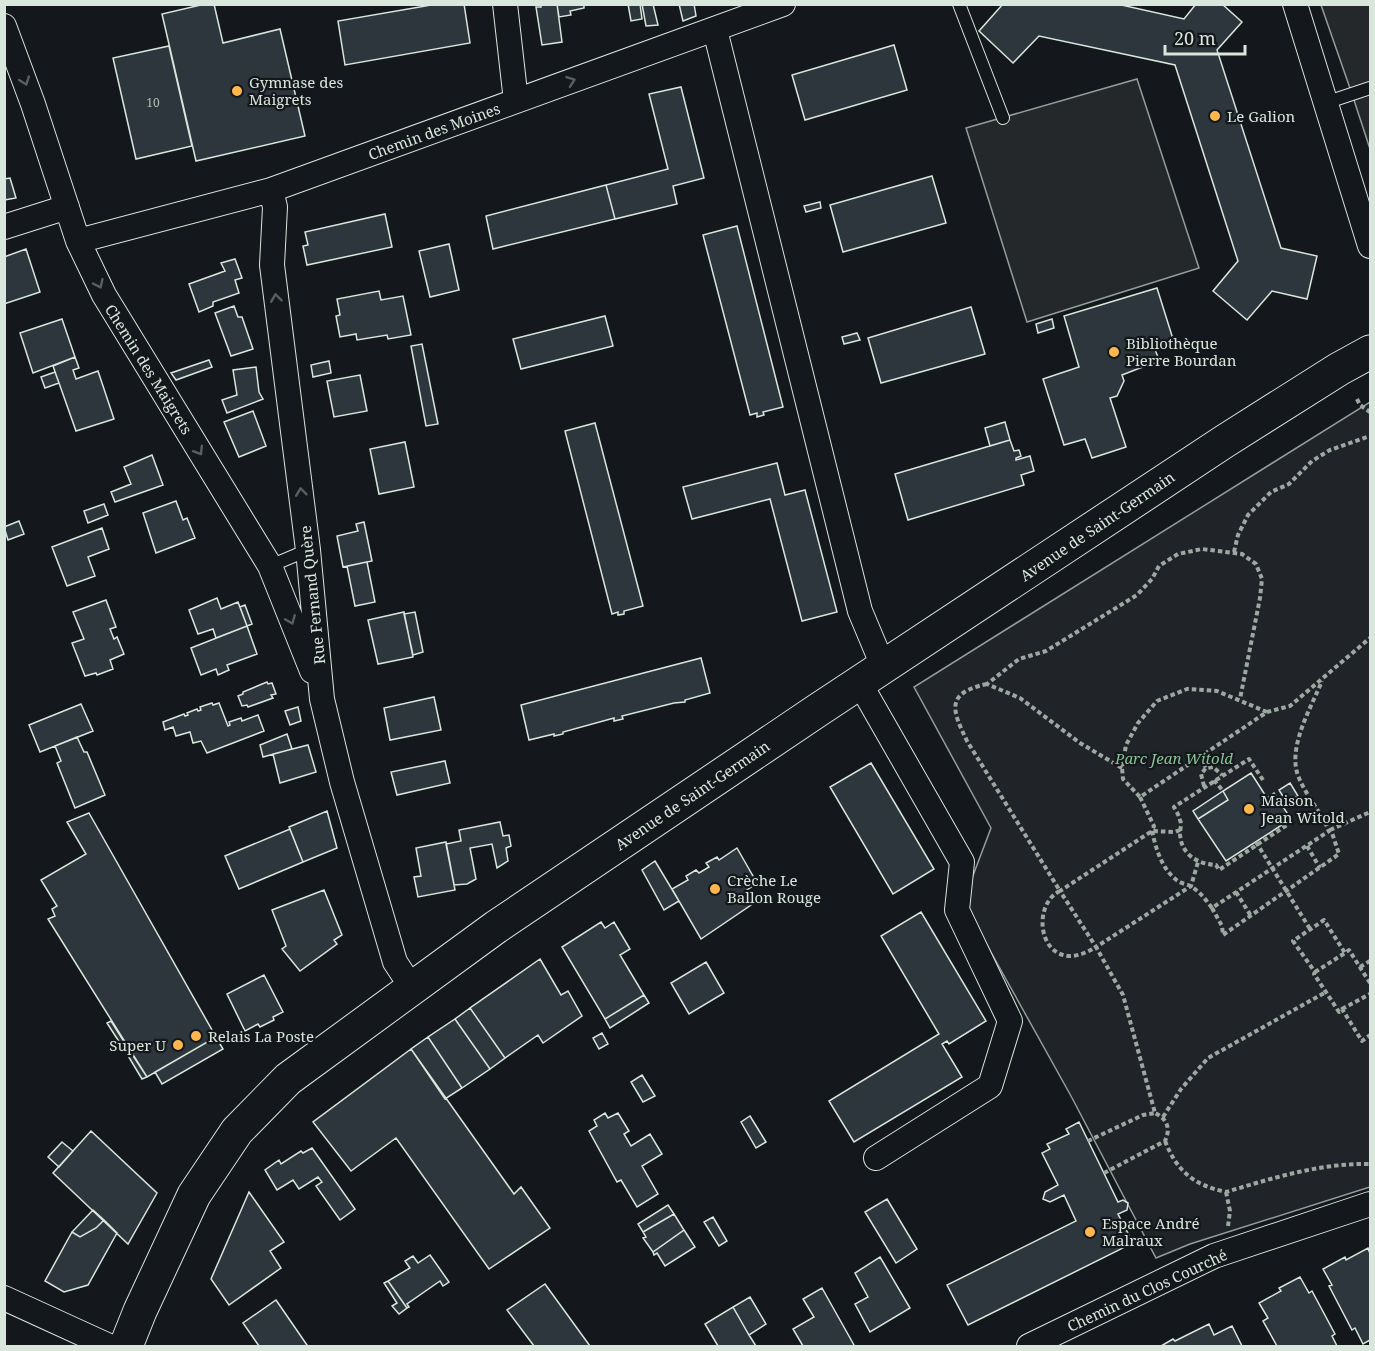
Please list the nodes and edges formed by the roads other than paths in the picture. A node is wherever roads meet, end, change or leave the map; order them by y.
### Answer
1 (505, 4) edge
2 (783, 4) edge
3 (959, 4) edge
4 (1295, 4) edge
5 (4, 26) edge
6 (715, 30) junction
7 (1371, 88) edge
8 (516, 101) junction
9 (1324, 103) junction
10 (1003, 118) dead end
11 (271, 190) junction
12 (67, 207) junction
13 (4, 227) edge
14 (78, 240) junction
15 (1371, 246) edge
16 (1371, 352) edge
17 (308, 550) junction
18 (270, 566) junction
19 (871, 674) junction
20 (322, 699) junction
21 (412, 988) junction
22 (876, 1158) dead end
23 (1371, 1204) edge
24 (4, 1298) edge
25 (110, 1347) edge
26 (126, 1347) edge
27 (1029, 1347) edge

1 - 8 street
2 - 6 street, Chemin des Moines
3 - 10 lane
4 - 9 street
5 -> 12 street, Chemin des Maigrets
8 -> 6 street, Chemin des Moines
6 - 19 street
7 - 9 lane
8 - 11 street, Chemin des Moines
9 - 15 street
11 - 14 street, Chemin des Moines
17 -> 11 street, Rue Fernand Quère
12 - 13 street
12 - 14 street, Chemin des Maigrets
14 -> 18 street, Chemin des Maigrets
16 - 19 main road, Avenue de Saint-Germain
17 - 18 lane
17 - 20 street, Rue Fernand Quère
18 -> 20 street, Chemin des Maigrets
19 - 21 main road, Avenue de Saint-Germain
19 - 22 street
20 - 21 street, Rue Fernand Quère
21 - 26 main road, Avenue de Saint-Germain
23 - 27 street, Chemin du Clos Courché
24 - 25 street

